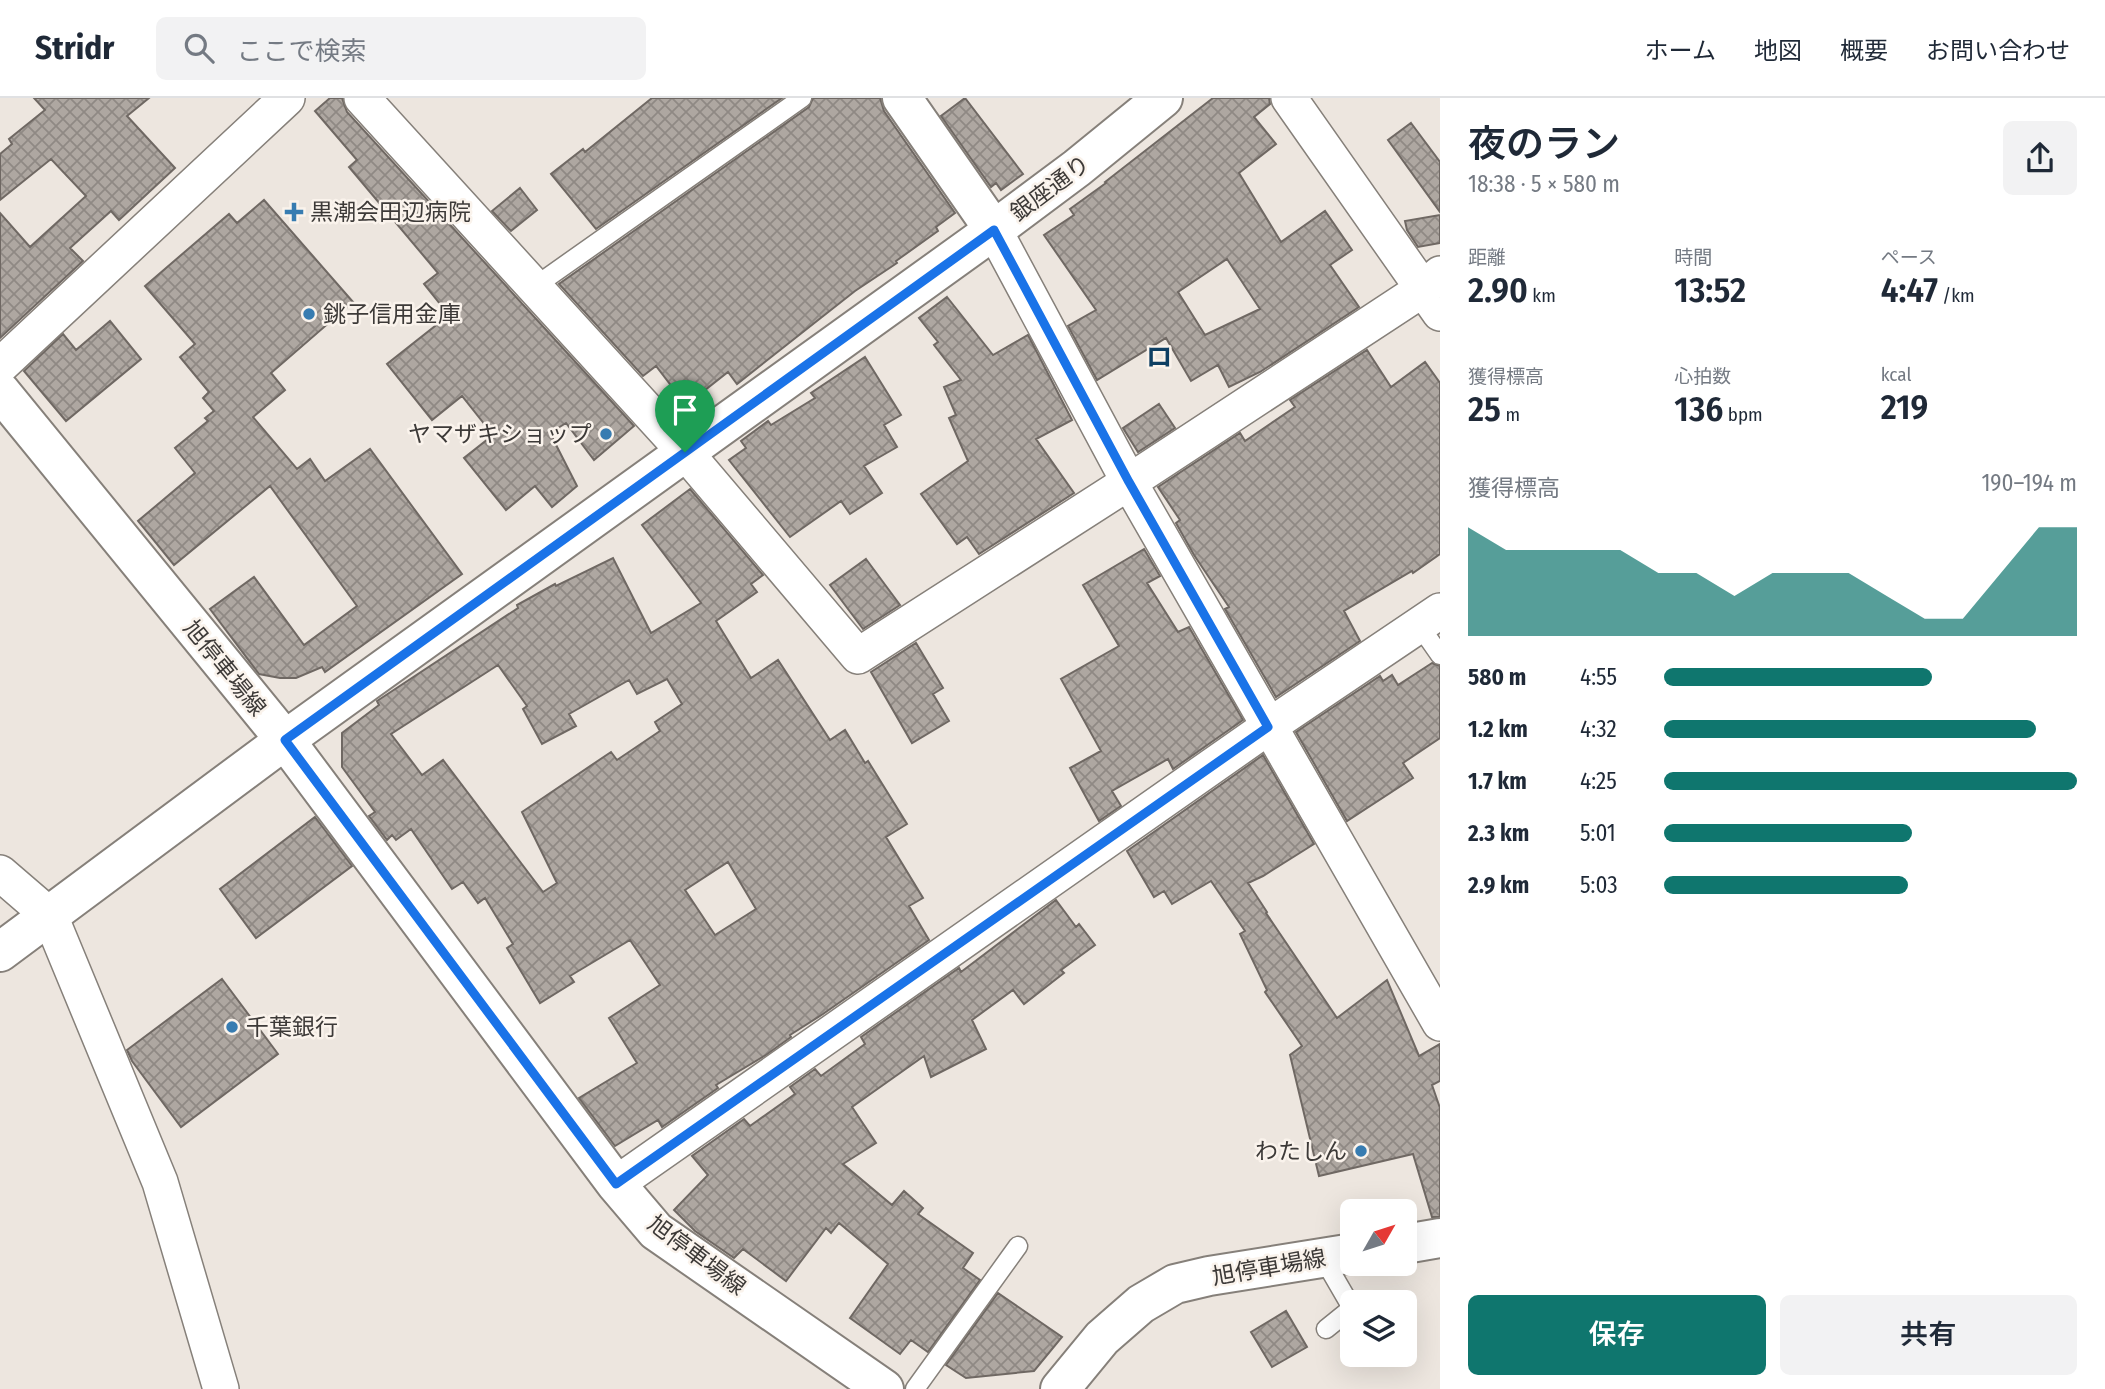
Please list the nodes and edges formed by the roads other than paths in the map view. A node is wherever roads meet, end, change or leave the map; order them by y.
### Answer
1 (287, 98) edge
2 (362, 98) edge
3 (802, 98) edge
4 (902, 98) edge
5 (1163, 98) edge
6 (1289, 98) edge
7 (994, 230) junction
8 (534, 287) junction
9 (1434, 292) edge
10 (0, 366) edge
11 (0, 391) edge
12 (685, 452) junction
13 (1129, 482) junction
14 (1430, 618) edge
15 (1440, 656) edge
16 (1268, 727) junction
17 (285, 740) junction
18 (0, 873) edge
19 (50, 916) junction
20 (0, 952) edge
21 (1440, 1023) edge
22 (616, 1184) junction
23 (1440, 1238) edge
24 (1418, 1242) edge
25 (1018, 1246) dead end
26 (1338, 1255) edge
27 (1326, 1329) dead end
28 (221, 1389) edge
29 (884, 1389) edge
30 (915, 1389) edge
31 (1060, 1389) edge

1 - 10 street
2 - 8 street
3 - 8 lane
4 - 7 main road
5 - 7 main road, 銀座通り
6 - 9 street
7 - 12 main road, 銀座通り
7 - 13 street
8 - 12 street
9 - 13 street
11 - 17 main road, 旭停車場線
12 - 13 street
12 - 17 main road, 銀座通り
13 - 16 street
14 - 15 lane
14 - 16 street
16 - 21 street
16 - 22 street
17 - 19 main road, 銀座通り
17 - 22 main road, 旭停車場線
18 - 19 street
19 - 20 main road, 銀座通り
19 - 28 street
22 - 29 main road, 旭停車場線
23 - 24 main road
25 - 30 lane
26 - 27 lane
26 - 31 main road, 旭停車場線

